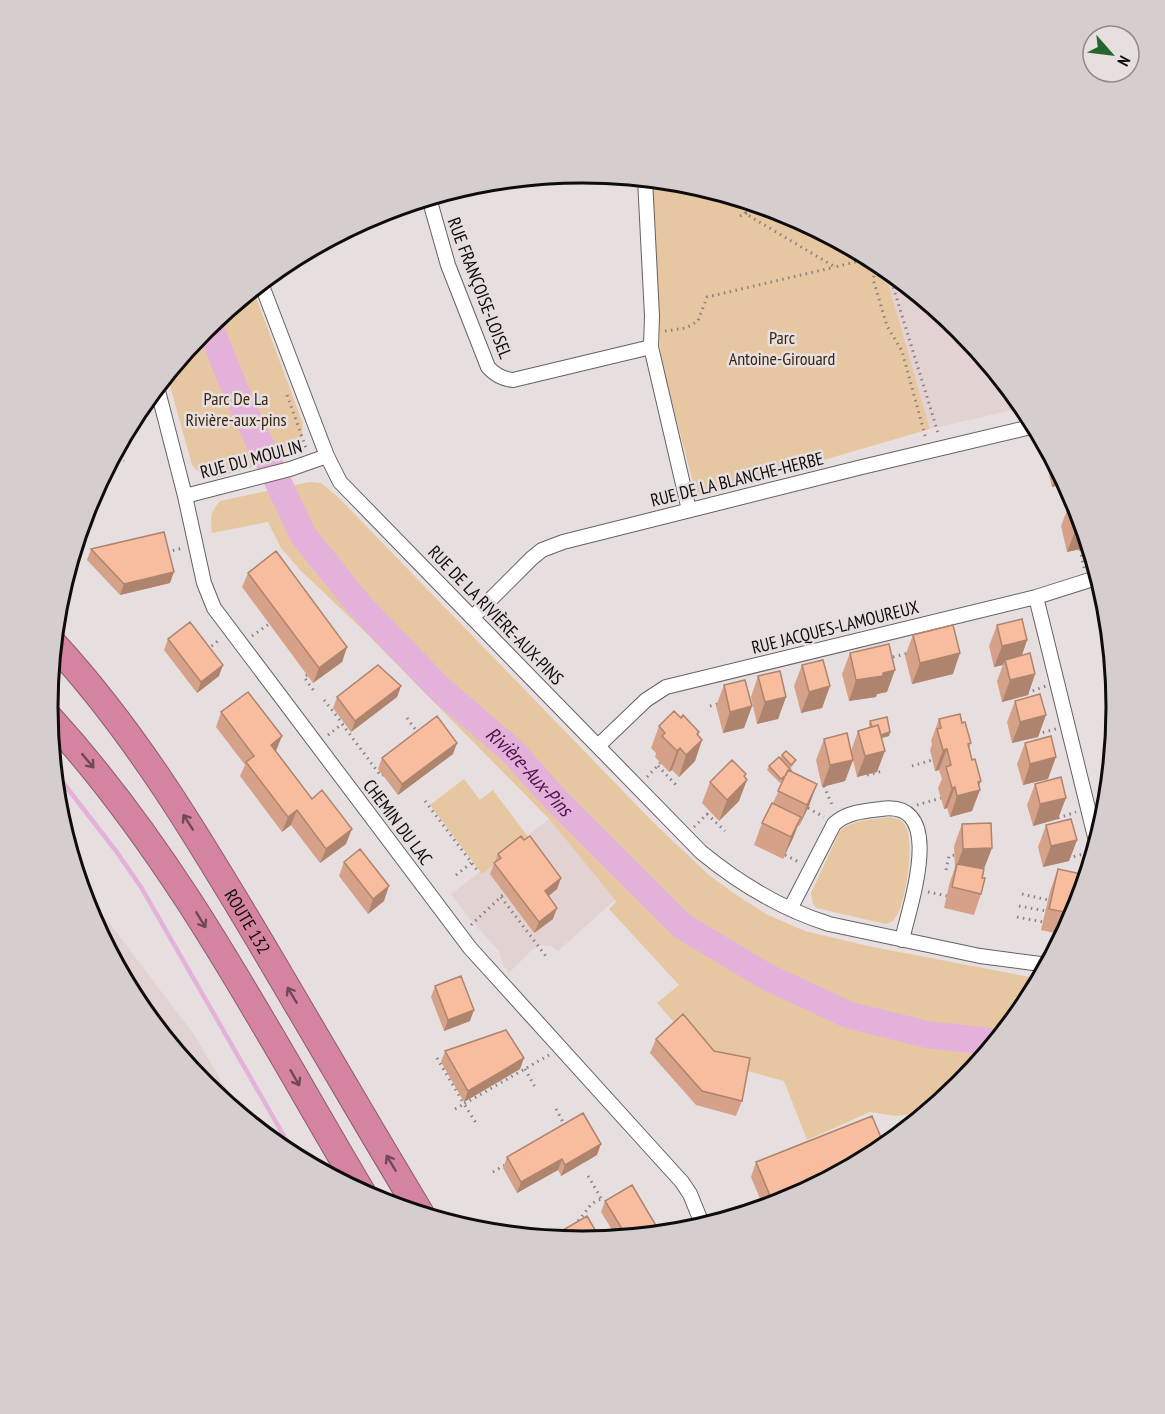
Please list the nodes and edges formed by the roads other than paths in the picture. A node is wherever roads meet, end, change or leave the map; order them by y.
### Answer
1 (645, 187) edge
2 (431, 206) edge
3 (264, 291) edge
4 (651, 347) junction
5 (160, 398) edge
6 (1022, 423) edge
7 (327, 456) junction
8 (185, 496) junction
9 (688, 510) junction
10 (1091, 580) edge
11 (1036, 597) junction
12 (473, 617) junction
13 (62, 654) edge
14 (59, 729) edge
15 (598, 746) junction
16 (1090, 839) edge
17 (790, 909) junction
18 (902, 939) junction
19 (1039, 964) edge
20 (354, 1178) edge
21 (415, 1203) edge
22 (700, 1217) edge

1 - 4 street
2 - 4 street, RUE FRANÇOISE-LOISEL
3 - 7 street, RUE DE LA RIVIÈRE-AUX-PINS
4 - 9 street
5 - 8 street, CHEMIN DU LAC
6 - 9 street, RUE DE LA BLANCHE-HERBE
7 - 8 street, RUE DU MOULIN
7 - 12 street, RUE DE LA RIVIÈRE-AUX-PINS
8 - 22 street, CHEMIN DU LAC
9 - 12 street, RUE DE LA BLANCHE-HERBE
10 - 11 street, RUE JACQUES-LAMOUREUX
11 - 15 street, RUE JACQUES-LAMOUREUX
11 - 16 street
12 - 15 street, RUE DE LA RIVIÈRE-AUX-PINS
21 -> 13 highway, ROUTE 132
14 -> 20 highway
15 - 17 street, RUE DE LA RIVIÈRE-AUX-PINS
17 - 18 street, RUE DE LA RIVIÈRE-AUX-PINS
17 - 18 street
18 - 19 street, RUE DE LA RIVIÈRE-AUX-PINS

